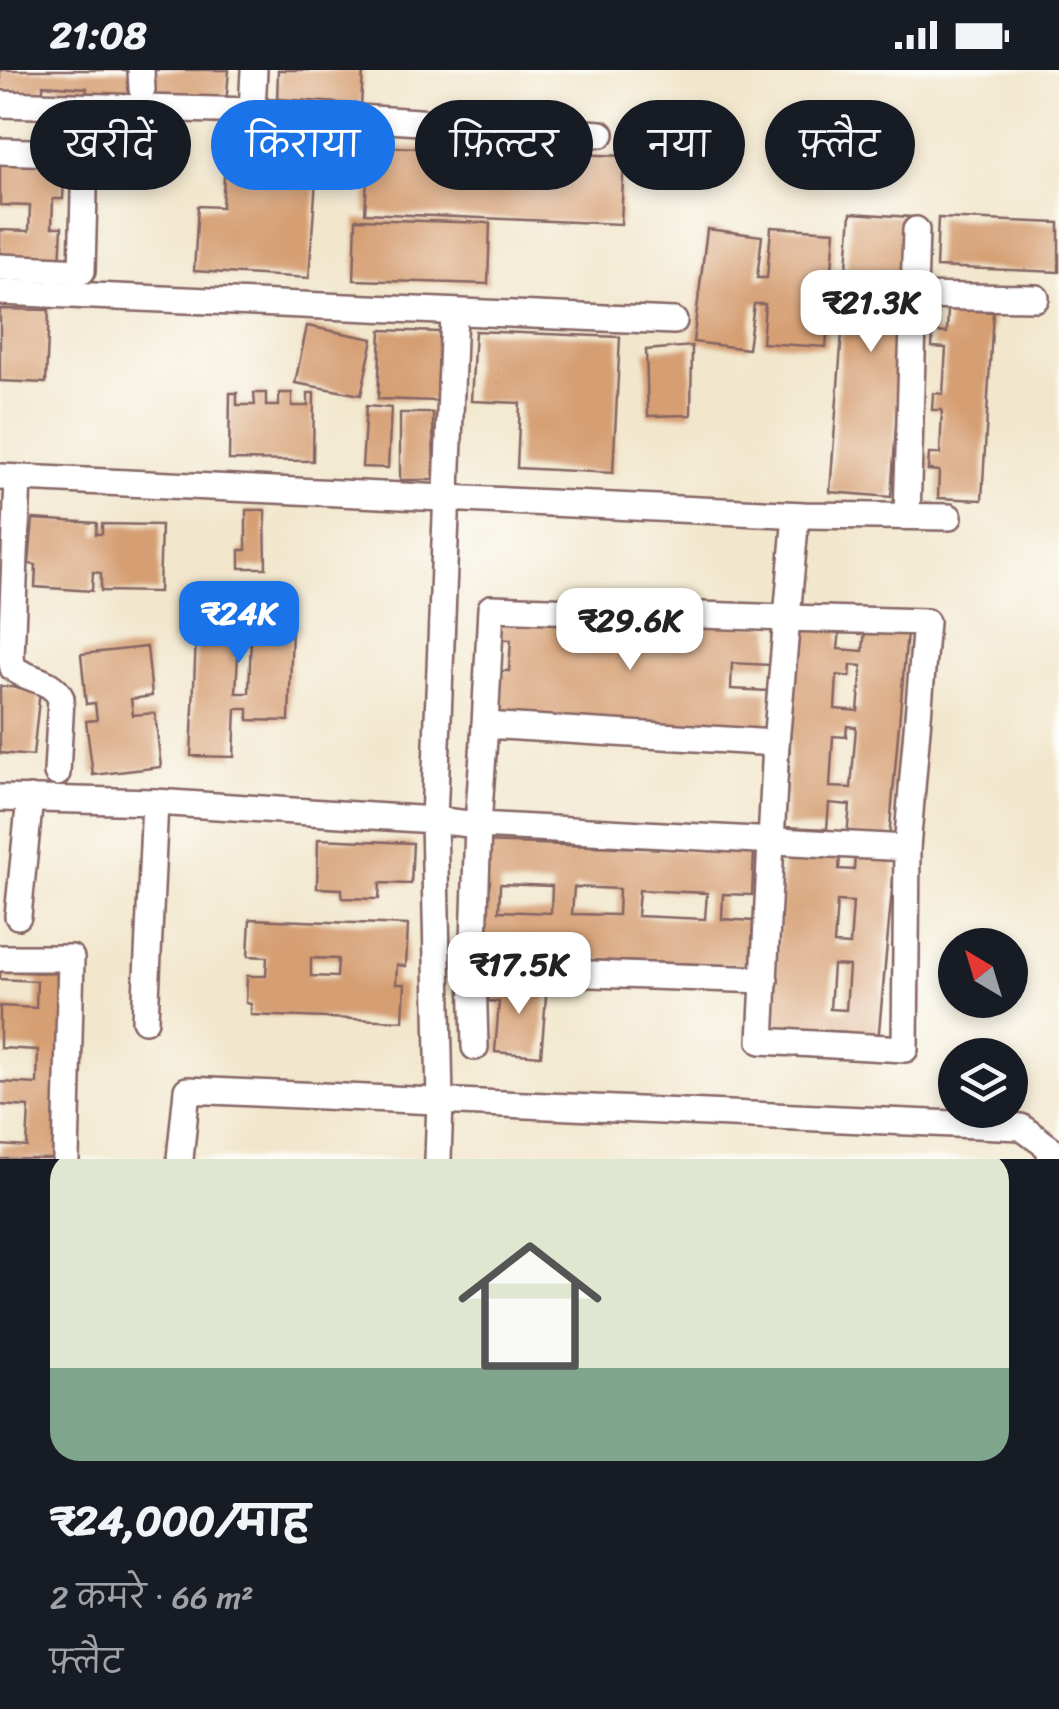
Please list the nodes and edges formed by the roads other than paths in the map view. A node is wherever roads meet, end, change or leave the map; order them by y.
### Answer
1 (254, 70) edge
2 (253, 100) edge
3 (0, 104) edge
4 (211, 110) edge
5 (395, 120) edge
6 (601, 134) dead end
7 (0, 151) edge
8 (916, 230) dead end
9 (0, 267) edge
10 (0, 292) edge
11 (914, 296) junction
12 (1036, 298) dead end
13 (454, 314) junction
14 (674, 321) dead end
15 (9, 478) edge
16 (449, 496) junction
17 (787, 514) junction
18 (908, 515) junction
19 (949, 517) dead end
20 (787, 618) junction
21 (486, 724) junction
22 (776, 743) junction
23 (57, 772) dead end
24 (0, 798) edge
25 (30, 798) junction
26 (155, 802) junction
27 (434, 820) junction
28 (478, 825) junction
29 (773, 839) junction
30 (907, 848) junction
31 (18, 916) dead end
32 (0, 958) edge
33 (473, 970) junction
34 (765, 980) junction
35 (146, 1020) dead end
36 (475, 1047) dead end
37 (440, 1101) junction
38 (66, 1159) edge
39 (180, 1159) edge
40 (438, 1159) edge
41 (1050, 1159) edge

1 - 2 street
3 - 4 street
5 - 6 street
7 - 9 street
8 - 11 street
10 - 13 street
11 - 12 street
11 - 18 street
13 - 14 street
13 - 16 street
15 - 16 street
15 - 23 street
16 - 17 street
16 - 27 street
17 - 18 street
17 - 20 street
18 - 19 street
20 - 21 street
20 - 22 street
20 - 30 street
21 - 22 street
21 - 28 street
22 - 29 street
24 - 25 street
25 - 26 street
25 - 31 street
26 - 27 street
26 - 35 street
27 - 28 street
27 - 37 street
28 - 29 street
28 - 33 street
29 - 30 street
29 - 34 street
30 - 34 street
32 - 38 street
33 - 34 street
33 - 36 street
37 - 39 street
37 - 40 street
37 - 41 street

